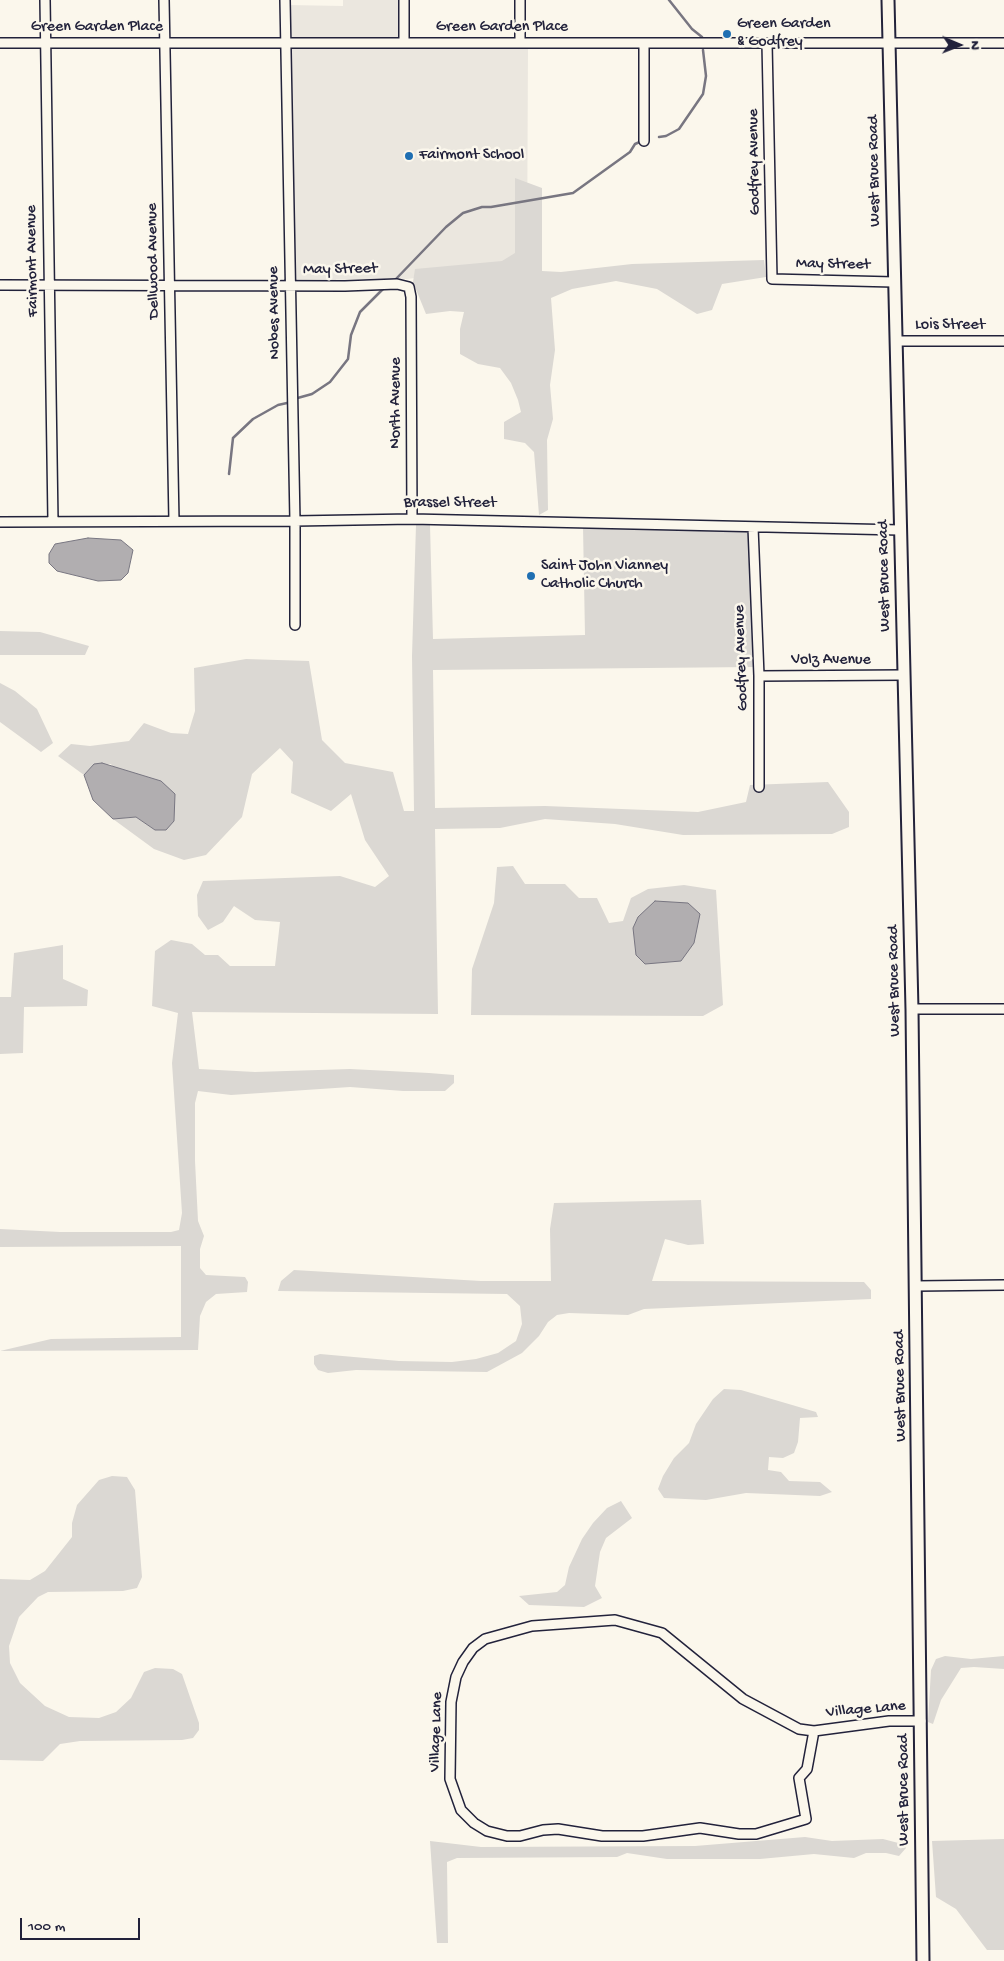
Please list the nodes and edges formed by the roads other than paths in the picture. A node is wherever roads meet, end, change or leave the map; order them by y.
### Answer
1 (44, 0) edge
2 (164, 0) edge
3 (285, 0) edge
4 (404, 0) edge
5 (520, 0) edge
6 (888, 0) edge
7 (0, 43) edge
8 (46, 43) junction
9 (165, 43) junction
10 (286, 43) junction
11 (404, 43) junction
12 (520, 43) junction
13 (644, 43) junction
14 (766, 43) junction
15 (888, 43) junction
16 (1004, 43) edge
17 (644, 142) dead end
18 (772, 279) joint
19 (894, 282) junction
20 (0, 285) edge
21 (169, 285) junction
22 (48, 286) junction
23 (289, 286) junction
24 (409, 287) joint
25 (896, 341) junction
26 (1004, 341) edge
27 (412, 519) junction
28 (53, 521) junction
29 (295, 521) junction
30 (0, 522) edge
31 (174, 522) junction
32 (753, 527) junction
33 (900, 530) junction
34 (295, 625) dead end
35 (904, 675) junction
36 (759, 676) junction
37 (759, 787) dead end
38 (1004, 1009) edge
39 (912, 1010) junction
40 (1004, 1285) edge
41 (916, 1286) junction
42 (921, 1721) junction
43 (814, 1731) junction
44 (923, 1961) edge

1 - 8 street, Fairmont Avenue
2 - 9 street, Dellwood Avenue
3 - 10 street, Nobes Avenue
4 - 11 street
5 - 12 street
6 - 15 street, West Bruce Road
7 - 8 street, Green Garden Place
8 - 9 street, Green Garden Place
8 - 22 street, Fairmont Avenue
9 - 10 street, Green Garden Place
9 - 21 street, Dellwood Avenue
10 - 11 street, Green Garden Place
10 - 23 street, Nobes Avenue
11 - 12 street, Green Garden Place
12 - 13 street, Green Garden Place
13 - 14 street, Green Garden Place
13 - 17 street
14 - 15 street, Green Garden Place
14 - 18 street, Godfrey Avenue
15 - 16 street, Green Garden Place
15 - 19 street, West Bruce Road
18 - 19 street, May Street
19 - 25 street, West Bruce Road
20 - 22 street, May Street
21 - 22 street, May Street
21 - 23 street, May Street
21 - 31 street, Dellwood Avenue
22 - 28 street, Fairmont Avenue
23 - 24 street, May Street
23 - 29 street, Nobes Avenue
24 - 27 street, North Avenue
25 - 26 street, Lois Street
25 - 33 street, West Bruce Road
27 - 29 street, Brassel Street
27 - 32 street, Brassel Street
28 - 30 street, Brassel Street
28 - 31 street, Brassel Street
29 - 31 street, Brassel Street
29 - 34 street, Nobes Avenue
32 - 33 street, Brassel Street
32 - 36 street, Godfrey Avenue
33 - 35 street, West Bruce Road
35 - 36 street, Volz Avenue
35 - 39 street, West Bruce Road
36 - 37 street, Godfrey Avenue
38 - 39 street
39 - 41 street, West Bruce Road
40 - 41 street
41 - 42 street, West Bruce Road
42 - 43 street, Village Lane
42 - 44 street, West Bruce Road
43 - 43 street, Village Lane

